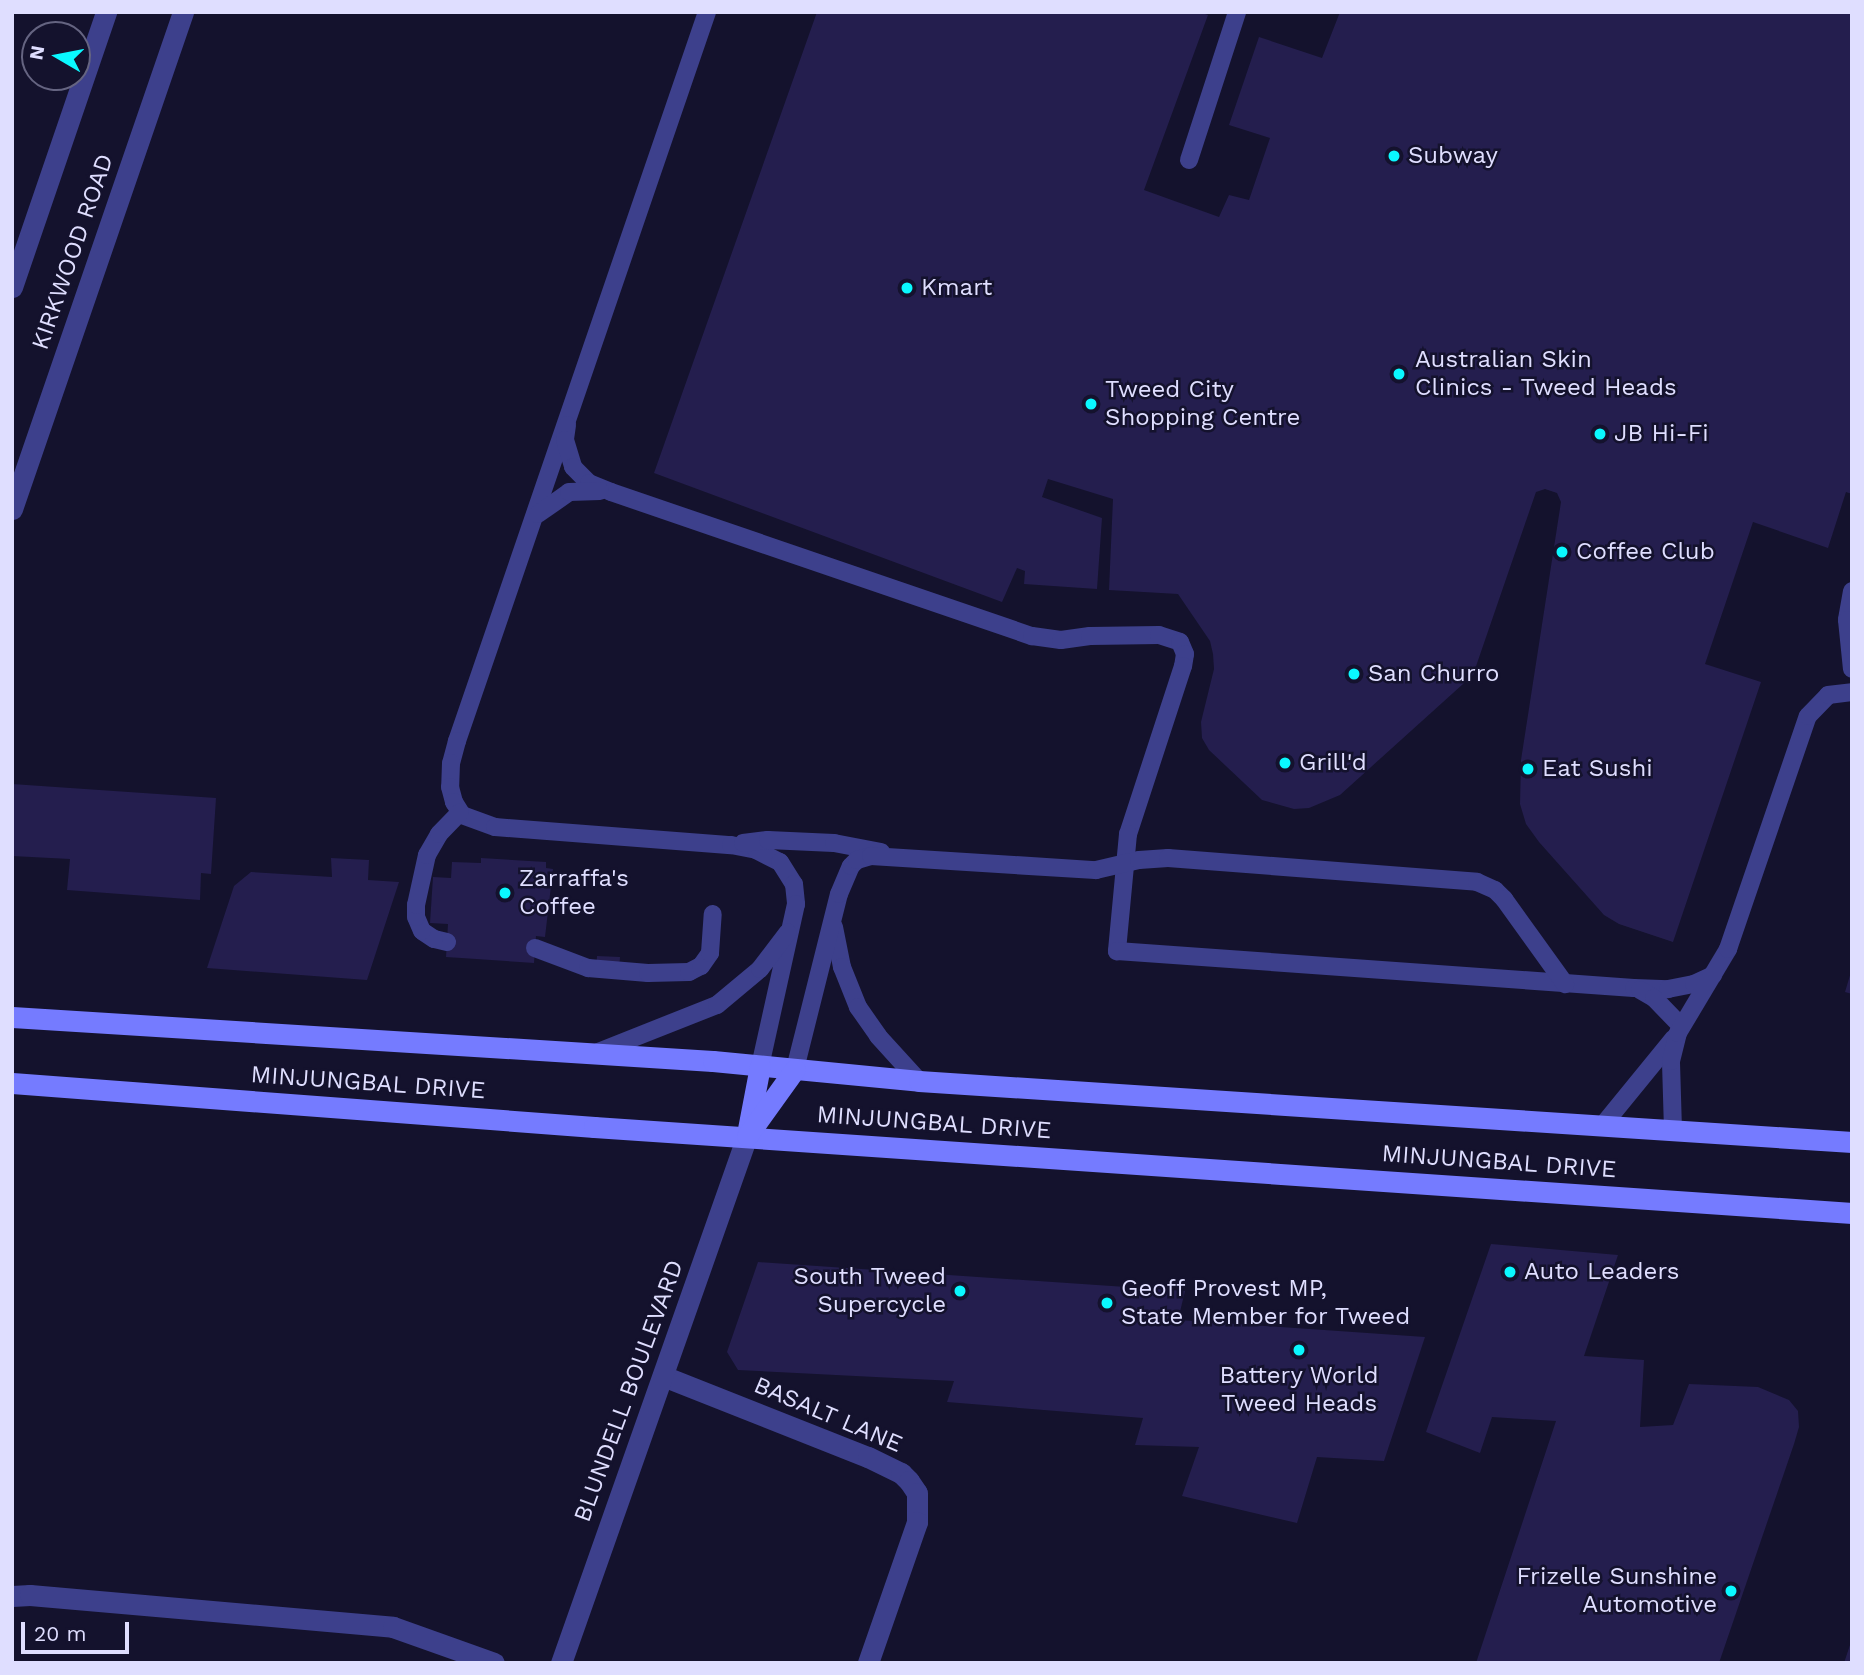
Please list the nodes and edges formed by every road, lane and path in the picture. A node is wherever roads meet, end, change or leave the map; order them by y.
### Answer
1 (106, 12) edge
2 (183, 12) edge
3 (707, 12) edge
4 (1237, 12) edge
5 (1189, 160) dead end
6 (12, 287) edge
7 (566, 425) junction
8 (611, 492) junction
9 (12, 509) edge
10 (536, 516) junction
11 (1852, 591) edge
12 (1852, 669) edge
13 (1852, 692) edge
14 (460, 812) junction
15 (731, 845) junction
16 (891, 855) junction
17 (1124, 865) junction
18 (713, 914) dead end
19 (832, 920) junction
20 (793, 925) junction
21 (447, 942) dead end
22 (535, 948) dead end
23 (1713, 975) junction
24 (1565, 984) junction
25 (1634, 988) junction
26 (12, 1017) edge
27 (1680, 1029) junction
28 (595, 1054) junction
29 (760, 1066) junction
30 (795, 1069) junction
31 (919, 1081) junction
32 (12, 1083) edge
33 (1603, 1125) junction
34 (1673, 1130) junction
35 (747, 1136) junction
36 (1852, 1142) edge
37 (1852, 1213) edge
38 (663, 1376) junction
39 (12, 1596) edge
40 (494, 1663) edge
41 (561, 1663) edge
42 (868, 1663) edge

1 - 6 street, KIRKWOOD ROAD
2 - 9 street, KIRKWOOD ROAD
3 - 7 lane
4 - 5 lane
7 - 8 lane
7 - 10 lane
8 - 10 lane
8 - 17 lane
10 - 14 lane
11 - 12 lane
13 - 23 lane
14 - 15 lane
14 - 21 lane
15 - 16 lane
15 - 20 lane
16 - 17 lane
16 - 19 lane
17 - 24 lane
17 - 24 lane
18 - 22 lane
19 - 30 lane
19 - 31 lane
20 - 28 lane
20 - 29 lane
23 - 25 lane
23 - 27 lane
24 - 25 lane
25 - 27 lane
26 - 28 main road, MINJUNGBAL DRIVE
27 - 33 lane
27 - 34 lane
28 - 29 main road, MINJUNGBAL DRIVE
29 - 30 main road, MINJUNGBAL DRIVE
29 - 35 main road
30 - 31 main road, MINJUNGBAL DRIVE
30 - 35 main road
31 - 33 main road, MINJUNGBAL DRIVE
32 - 35 main road, MINJUNGBAL DRIVE
33 - 34 main road, MINJUNGBAL DRIVE
34 - 36 main road, MINJUNGBAL DRIVE
35 - 37 main road, MINJUNGBAL DRIVE
35 - 38 street, BLUNDELL BOULEVARD
38 - 41 street, BLUNDELL BOULEVARD
38 - 42 street, BASALT LANE
39 - 40 street

